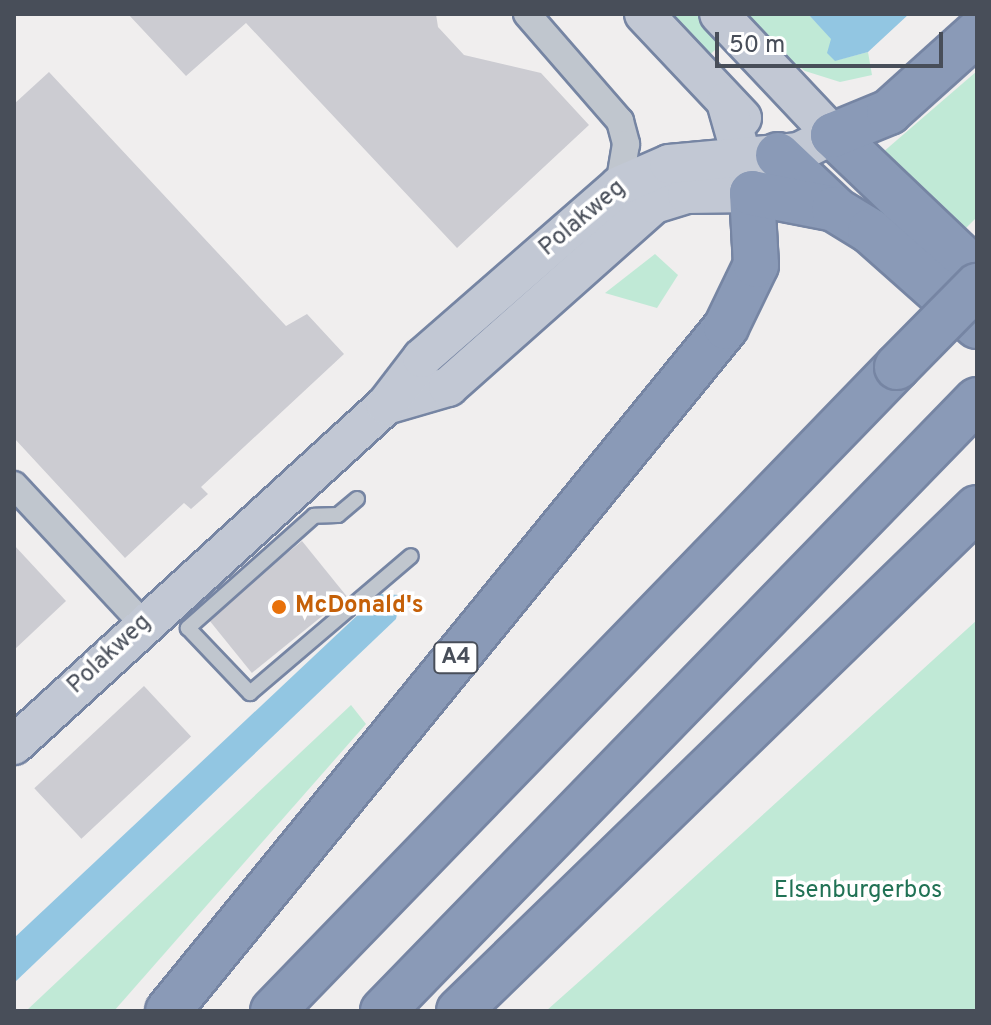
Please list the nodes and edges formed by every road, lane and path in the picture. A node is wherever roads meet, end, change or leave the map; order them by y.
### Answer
1 (527, 14) edge
2 (644, 14) edge
3 (719, 14) edge
4 (977, 33) edge
5 (833, 135) junction
6 (757, 168) junction
7 (619, 186) junction
8 (834, 209) junction
9 (977, 272) edge
10 (977, 286) edge
11 (977, 326) edge
12 (977, 349) edge
13 (386, 405) junction
14 (964, 413) edge
15 (14, 485) edge
16 (357, 499) dead end
17 (977, 508) edge
18 (411, 556) dead end
19 (143, 624) junction
20 (14, 745) edge
21 (168, 1011) edge
22 (273, 1011) edge
23 (383, 1011) edge
24 (459, 1011) edge

1 - 7 street
2 - 6 street
3 - 5 street
4 - 5 highway
5 - 6 street, Polakweg
5 - 9 highway
6 - 7 street, Polakweg
6 - 8 highway
6 - 13 street, Polakweg
6 - 21 highway, A4
7 - 13 street, Polakweg
8 - 11 highway
8 - 12 highway
10 - 22 highway, bridge
13 - 19 street, Polakweg
14 - 23 highway
15 - 19 street
16 - 18 lane
17 - 24 highway
19 - 20 street, Polakweg

